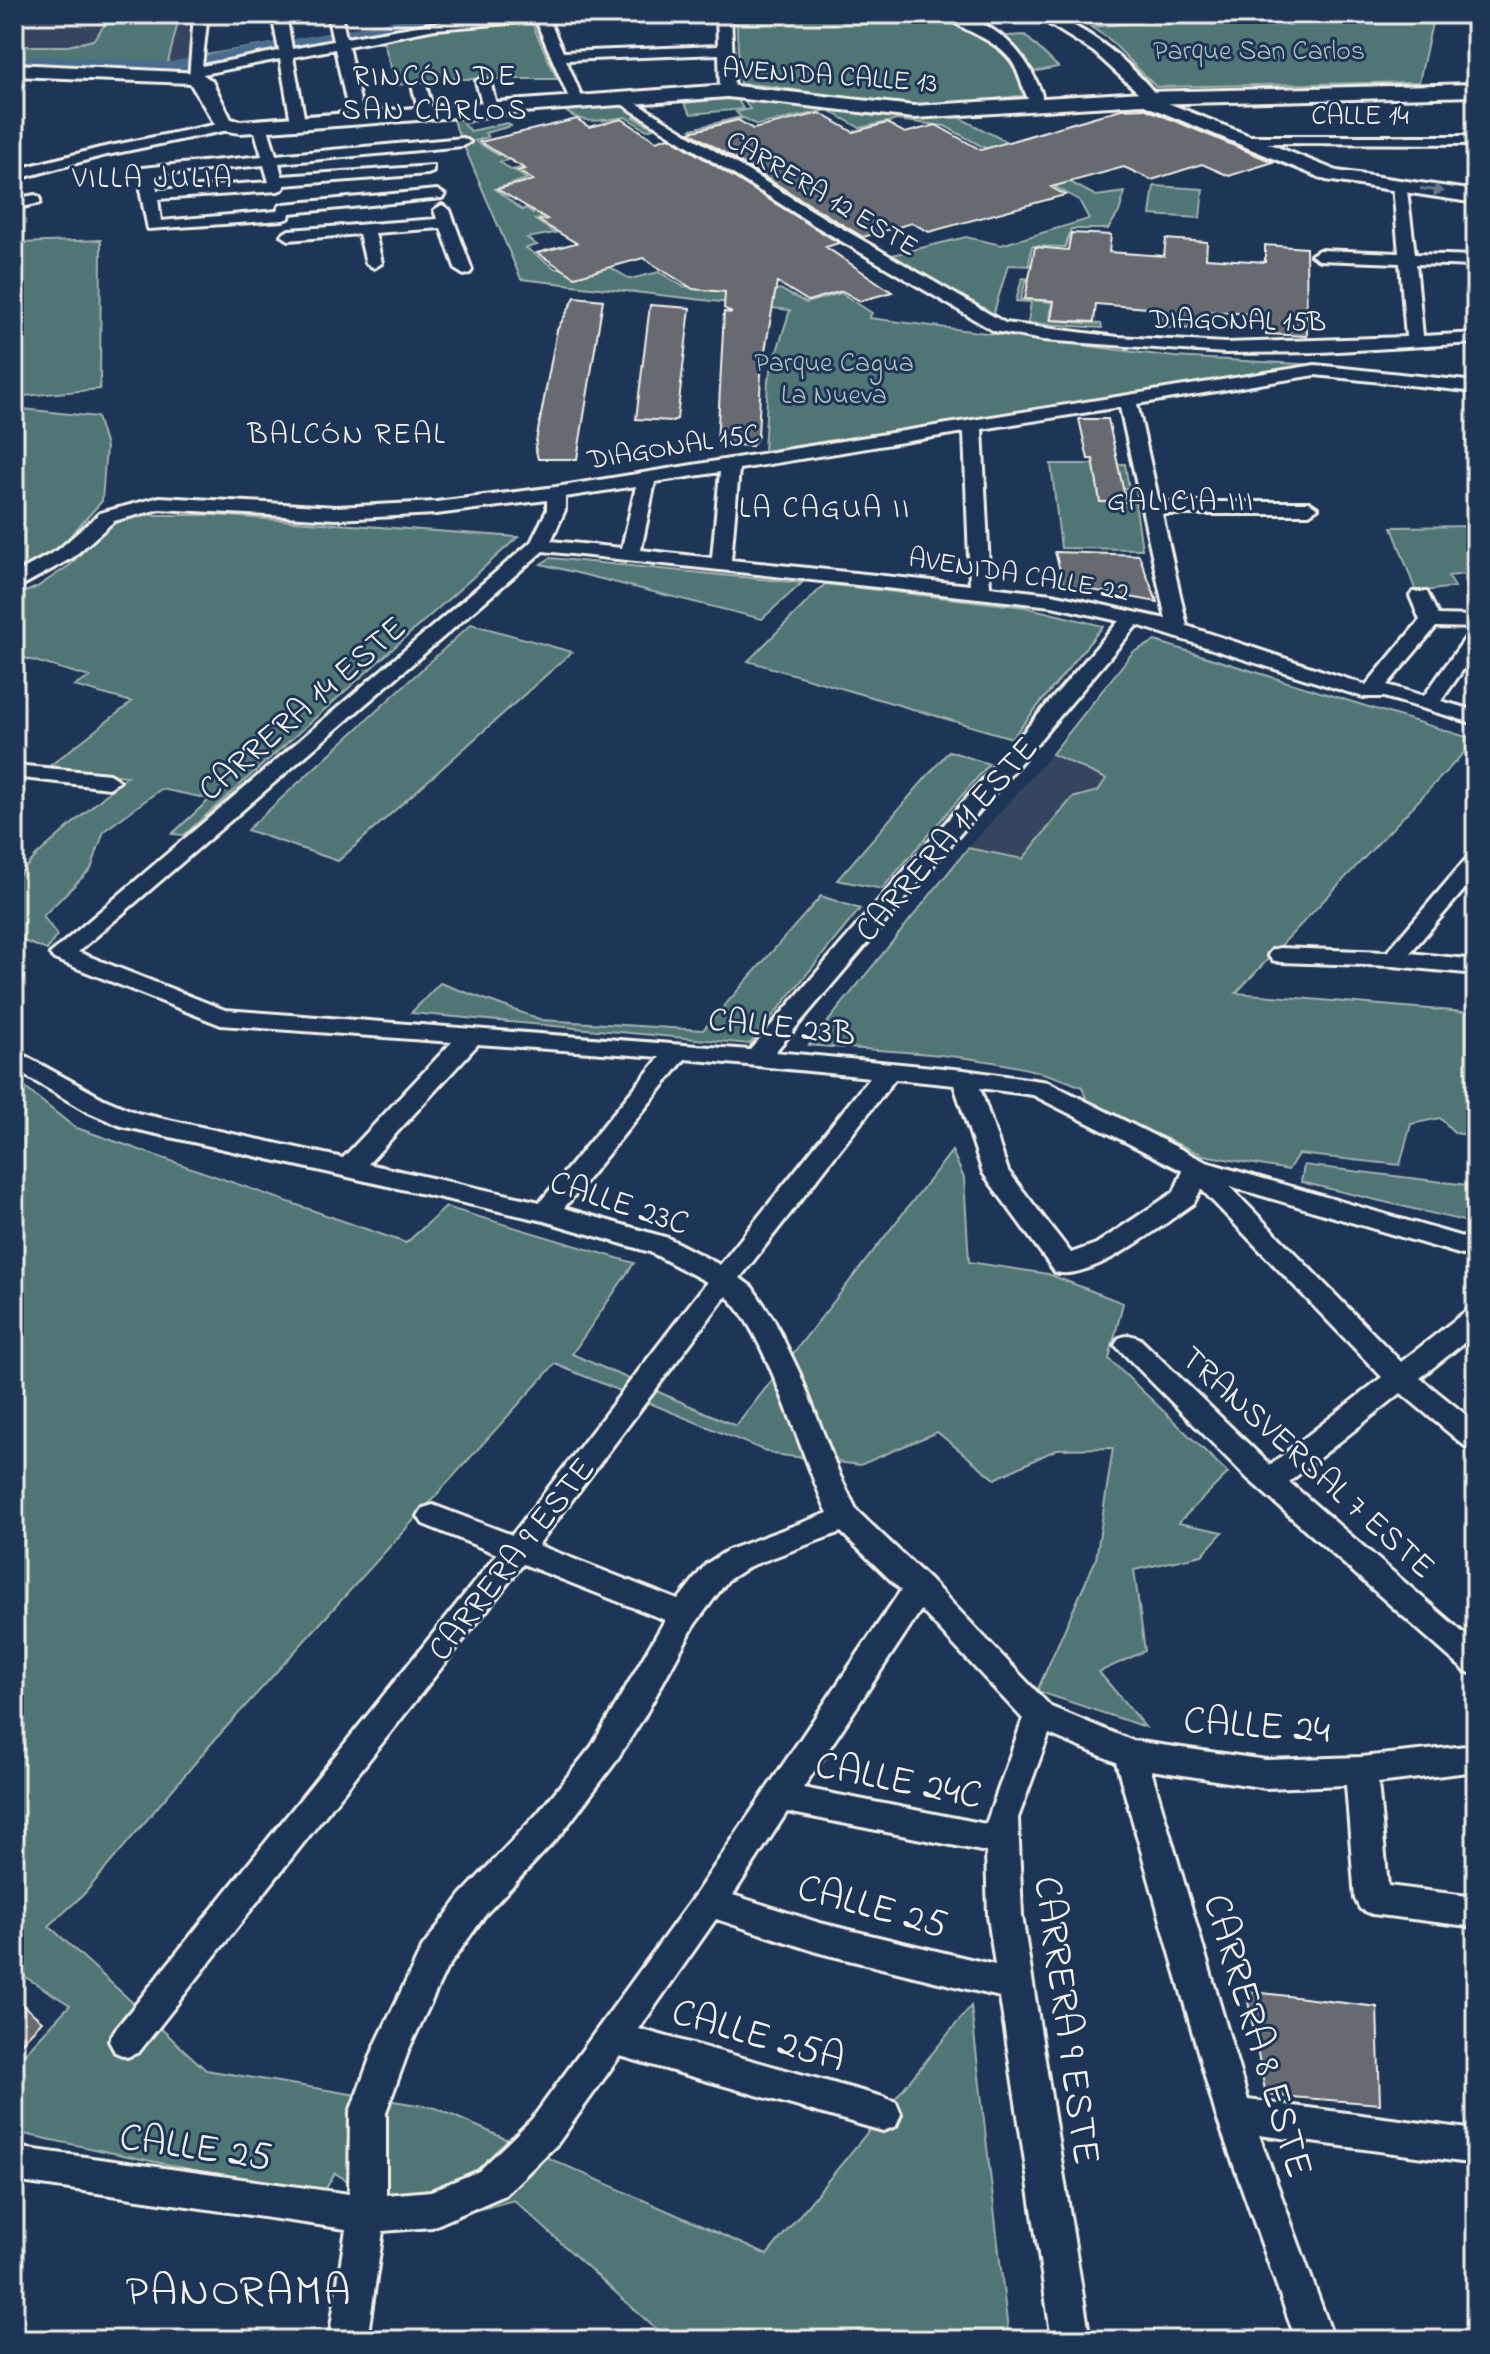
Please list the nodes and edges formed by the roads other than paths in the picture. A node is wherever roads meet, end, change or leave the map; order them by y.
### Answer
1 (201, 14) edge
2 (279, 14) edge
3 (334, 14) edge
4 (601, 14) edge
5 (724, 14) edge
6 (950, 14) edge
7 (1040, 14) edge
8 (541, 15) edge
9 (340, 39) junction
10 (286, 49) junction
11 (726, 50) junction
12 (558, 56) junction
13 (196, 69) junction
14 (14, 70) edge
15 (483, 81) dead end
16 (419, 85) dead end
17 (1476, 90) edge
18 (727, 91) junction
19 (622, 98) junction
20 (1143, 98) junction
21 (577, 102) junction
22 (1036, 104) junction
23 (490, 108) junction
24 (426, 112) junction
25 (357, 119) junction
26 (298, 122) junction
27 (260, 125) junction
28 (228, 126) junction
29 (1245, 140) junction
30 (1476, 140) edge
31 (463, 142) dead end
32 (420, 146) junction
33 (270, 159) junction
34 (428, 169) junction
35 (14, 175) edge
36 (277, 183) junction
37 (1401, 186) junction
38 (149, 195) junction
39 (437, 195) junction
40 (1476, 197) edge
41 (35, 200) dead end
42 (14, 204) edge
43 (284, 212) junction
44 (447, 223) junction
45 (366, 229) junction
46 (1319, 255) dead end
47 (1410, 259) junction
48 (1476, 261) edge
49 (374, 263) dead end
50 (464, 270) dead end
51 (1000, 327) joint
52 (1476, 338) edge
53 (1415, 342) junction
54 (1476, 387) edge
55 (1127, 400) junction
56 (973, 425) junction
57 (730, 464) junction
58 (647, 477) junction
59 (556, 493) junction
60 (1151, 508) junction
61 (1309, 508) dead end
62 (539, 545) junction
63 (630, 556) junction
64 (721, 564) junction
65 (14, 582) edge
66 (980, 592) junction
67 (1420, 596) dead end
68 (1133, 617) junction
69 (1430, 621) junction
70 (1476, 622) edge
71 (1178, 630) junction
72 (1476, 637) edge
73 (1370, 693) junction
74 (1428, 705) junction
75 (1476, 718) edge
76 (24, 772) edge
77 (109, 781) dead end
78 (14, 785) edge
79 (1476, 862) edge
80 (62, 954) joint
81 (1280, 955) dead end
82 (1393, 959) junction
83 (1476, 967) edge
84 (471, 1036) junction
85 (679, 1051) junction
86 (14, 1058) edge
87 (757, 1058) junction
88 (888, 1071) junction
89 (964, 1078) junction
90 (350, 1167) junction
91 (1197, 1168) junction
92 (546, 1212) junction
93 (1476, 1250) edge
94 (724, 1279) junction
95 (1476, 1318) edge
96 (1129, 1345) dead end
97 (1401, 1378) junction
98 (1476, 1439) edge
99 (1270, 1481) junction
100 (433, 1516) dead end
101 (846, 1518) junction
102 (518, 1549) junction
103 (919, 1588) junction
104 (684, 1615) junction
105 (1476, 1662) edge
106 (1040, 1716) junction
107 (1130, 1754) junction
108 (1476, 1758) edge
109 (1361, 1771) junction
110 (780, 1797) junction
111 (1002, 1841) junction
112 (709, 1902) junction
113 (1476, 1912) edge
114 (1014, 1985) junction
115 (612, 2038) junction
116 (127, 2041) dead end
117 (883, 2114) dead end
118 (1234, 2115) junction
119 (1476, 2147) edge
120 (14, 2164) edge
121 (367, 2214) junction
122 (348, 2340) edge
123 (1071, 2340) edge
124 (1315, 2340) edge

1 - 13 street
2 - 10 street
3 - 9 street
4 - 8 street
5 - 11 street
6 - 22 street
7 - 20 street
8 - 9 street
8 - 12 street
9 - 10 street
9 - 25 street
10 - 13 street
10 - 26 street
11 - 12 street
11 - 18 street
12 - 21 street
13 - 14 main road
13 - 28 main road
15 - 23 street
16 - 24 street
17 - 20 main road, AVENIDA CALLE 13
18 - 19 main road, AVENIDA CALLE 13
18 - 22 main road, AVENIDA CALLE 13
19 - 21 main road, AVENIDA CALLE 13
19 - 51 street, CARRERA 12 ESTE
20 - 22 main road, AVENIDA CALLE 13
20 - 29 street
21 - 23 main road, AVENIDA CALLE 13
23 - 24 main road, AVENIDA CALLE 13
24 - 25 main road, AVENIDA CALLE 13
25 - 26 main road, AVENIDA CALLE 13
26 - 27 main road, AVENIDA CALLE 13
27 - 28 main road, AVENIDA CALLE 13
27 - 33 street
28 - 35 street
29 - 30 street, CALLE 14
29 - 37 street
31 - 32 street
32 - 33 street
32 - 34 street
33 - 36 street
33 - 38 street
34 - 36 street
34 - 39 street
36 - 38 street
36 - 43 street
37 -> 40 street
37 - 47 street
38 - 43 street
39 - 43 street
39 - 44 street
41 - 42 street
43 - 45 street
44 - 45 street
44 - 50 street
45 - 49 street
46 - 47 street
47 - 48 street
47 - 53 street
51 - 53 street, DIAGONAL 15B
52 - 53 street, DIAGONAL 15B
54 - 55 street, DIAGONAL 15C
55 - 56 street, DIAGONAL 15C
55 - 60 street
56 - 57 street, DIAGONAL 15C
56 - 66 street
57 - 58 street, DIAGONAL 15C
57 - 64 street
58 - 59 street, DIAGONAL 15C
58 - 63 street
59 - 62 street, CARRERA 14 ESTE
59 - 65 street, DIAGONAL 15C
60 - 61 street
60 - 71 street
62 - 63 street, AVENIDA CALLE 22
62 - 80 street, CARRERA 14 ESTE
63 - 64 street, AVENIDA CALLE 22
64 - 66 street, AVENIDA CALLE 22
66 - 68 street, AVENIDA CALLE 22
67 - 69 street
68 - 71 street, AVENIDA CALLE 22
68 - 87 street, CARRERA 11 ESTE
69 - 70 street
69 - 73 street
71 - 73 street, AVENIDA CALLE 22
72 - 74 street
73 - 74 street, AVENIDA CALLE 22
74 - 75 street, AVENIDA CALLE 22
76 - 77 street
76 - 78 street
79 - 82 street
80 - 84 street, CALLE 23B
81 - 82 street
82 - 83 street
84 - 85 street, CALLE 23B
84 - 90 street
85 - 87 street, CALLE 23B
85 - 92 street
86 - 90 street, CALLE 23C
87 - 88 street, CALLE 23B
88 - 89 street, CALLE 23B
88 - 94 street, CARRERA 9 ESTE
89 - 91 street, CALLE 23B
89 - 91 street
90 - 92 street, CALLE 23C
91 - 93 street, CALLE 23B
91 - 97 street
92 - 94 street, CALLE 23C
94 - 101 street, CALLE 23C
94 - 102 street, CARRERA 9 ESTE
95 - 97 street
96 - 99 street, TRANSVERSAL 7 ESTE
97 - 98 street
97 - 99 street
99 - 105 street, TRANSVERSAL 7 ESTE
100 - 102 street
101 - 103 street, CALLE 23C
101 - 104 street
102 - 104 street
102 - 116 street, CARRERA 9 ESTE
103 - 106 street, CALLE 23C
103 - 110 street, CALLE 25
104 - 121 street
106 - 107 street, CALLE 24
106 - 111 street, CARRERA 9 ESTE
107 - 109 street, CALLE 24
107 - 118 street, CARRERA 8 ESTE
108 - 109 street, CALLE 24
109 - 113 street
110 - 111 street, CALLE 24C
110 - 112 street, CALLE 25
111 - 114 street, CARRERA 9 ESTE
112 - 114 street, CALLE 25
112 - 115 street, CALLE 25
114 - 123 street, CARRERA 9 ESTE
115 - 117 street, CALLE 25A
115 - 121 street, CALLE 25
118 - 119 street
118 - 124 street, CARRERA 8 ESTE
120 - 121 street, CALLE 25
121 - 122 street

